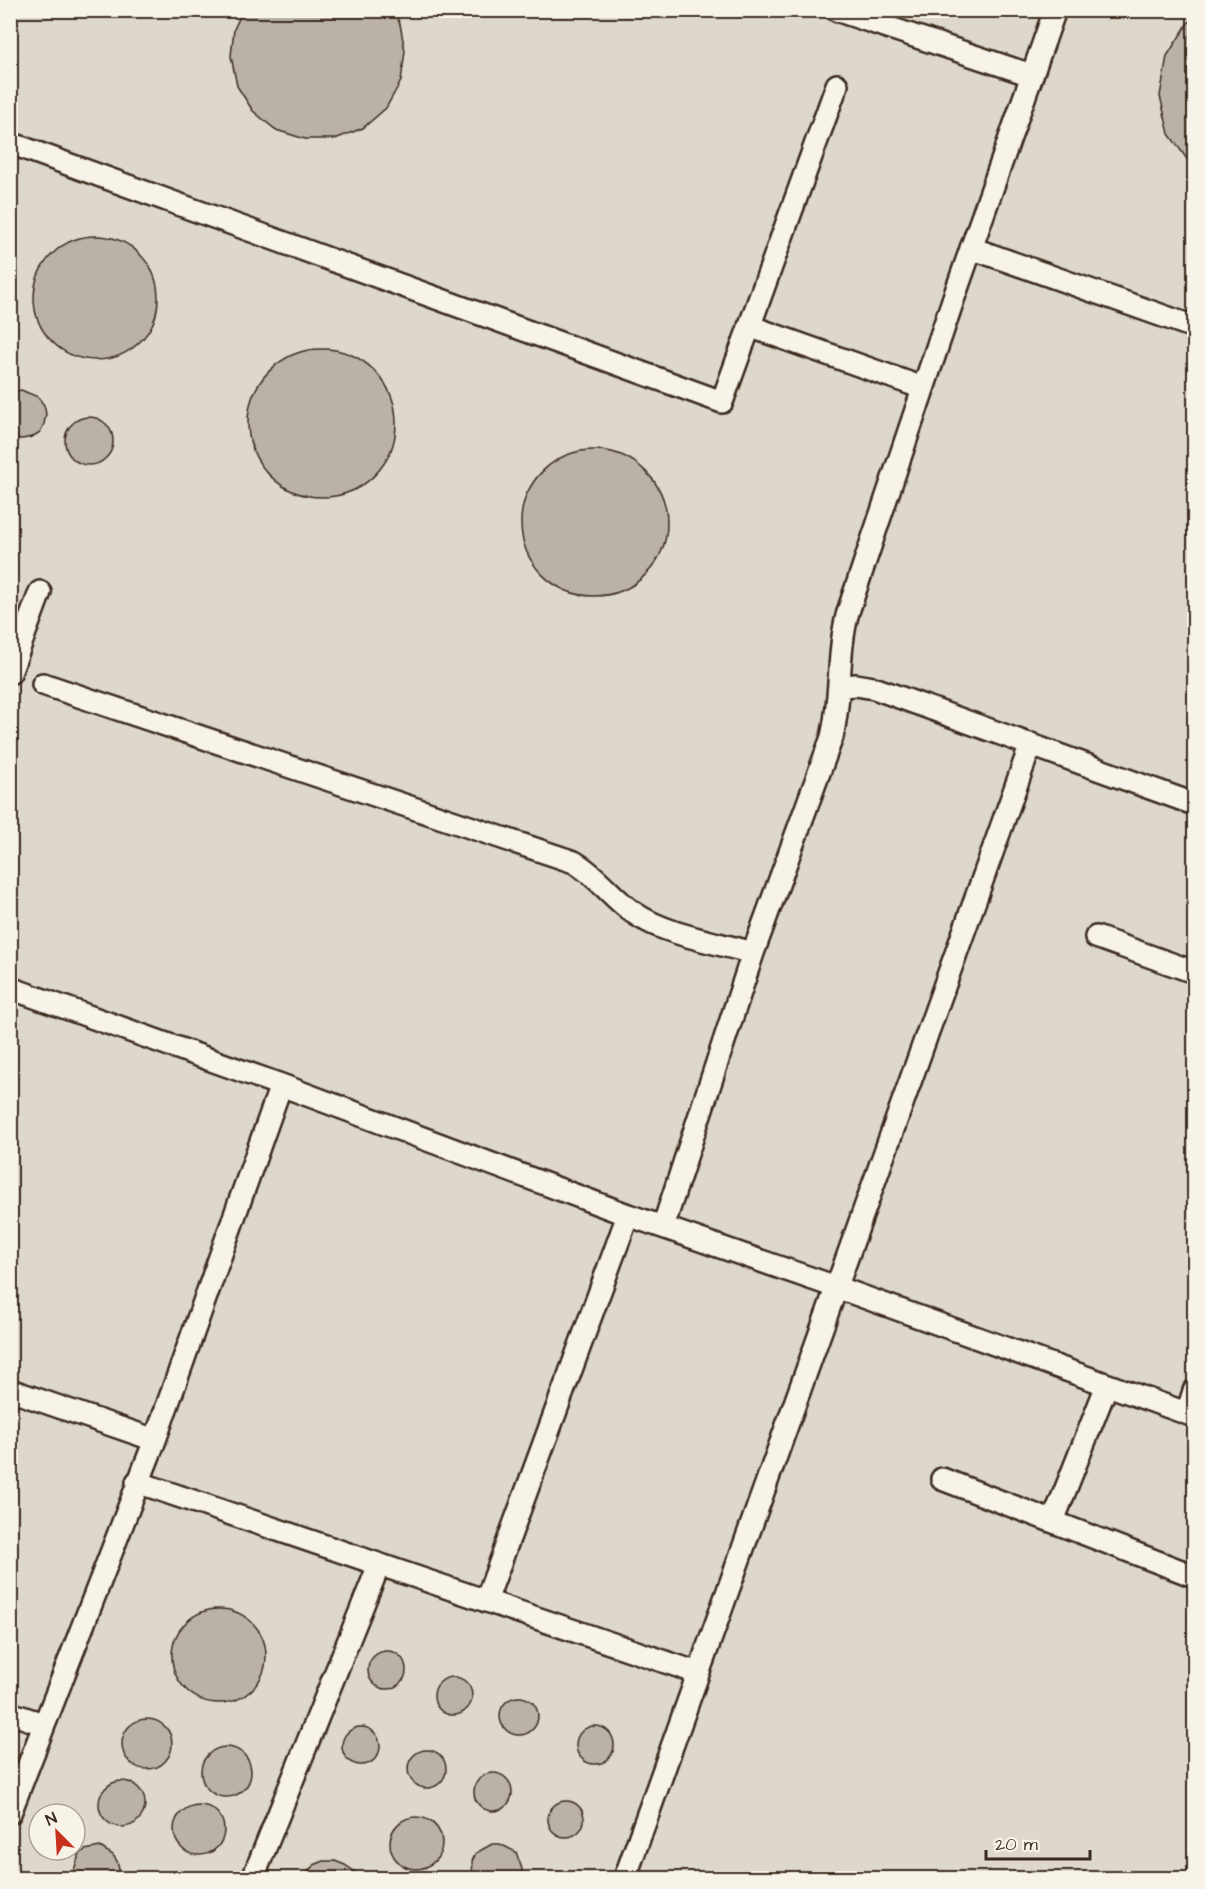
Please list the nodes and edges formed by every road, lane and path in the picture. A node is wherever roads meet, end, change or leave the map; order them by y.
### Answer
1 (836, 10) edge
2 (1055, 10) edge
3 (1030, 75) junction
4 (837, 85) dead end
5 (10, 142) edge
6 (971, 248) junction
7 (749, 326) junction
8 (1194, 327) edge
9 (923, 388) junction
10 (40, 592) dead end
11 (10, 673) edge
12 (43, 684) dead end
13 (840, 686) junction
14 (1031, 744) junction
15 (1194, 804) edge
16 (1096, 937) dead end
17 (753, 953) junction
18 (1194, 972) edge
19 (10, 988) edge
20 (281, 1085) junction
21 (628, 1215) junction
22 (663, 1227) junction
23 (836, 1287) junction
24 (1107, 1385) junction
25 (10, 1390) edge
26 (1194, 1391) edge
27 (1191, 1415) edge
28 (155, 1440) junction
29 (942, 1479) dead end
30 (137, 1482) junction
31 (1053, 1521) junction
32 (379, 1565) junction
33 (1194, 1576) edge
34 (486, 1601) junction
35 (698, 1673) junction
36 (10, 1713) edge
37 (43, 1724) junction
38 (10, 1813) edge
39 (253, 1878) edge
40 (625, 1878) edge

1 - 3 lane
2 - 3 lane
3 - 6 lane
4 - 7 lane
5 - 7 lane
6 - 8 lane
6 - 9 lane
7 - 9 lane
9 - 13 lane
10 - 11 lane
12 - 17 lane
13 - 14 lane
13 - 17 lane
14 - 15 lane
14 - 23 lane
16 - 18 lane
17 - 22 lane
19 - 20 lane
20 - 21 lane
20 - 28 lane
21 - 22 lane
21 - 34 lane
22 - 23 lane
23 - 24 lane
23 - 35 lane
24 - 27 lane
24 - 31 lane
25 - 28 lane
26 - 27 lane
28 - 30 lane
29 - 31 lane
30 - 32 lane
30 - 37 lane
31 - 33 lane
32 - 34 lane
32 - 39 lane
34 - 35 lane
35 - 40 lane
36 - 37 lane
37 - 38 lane

